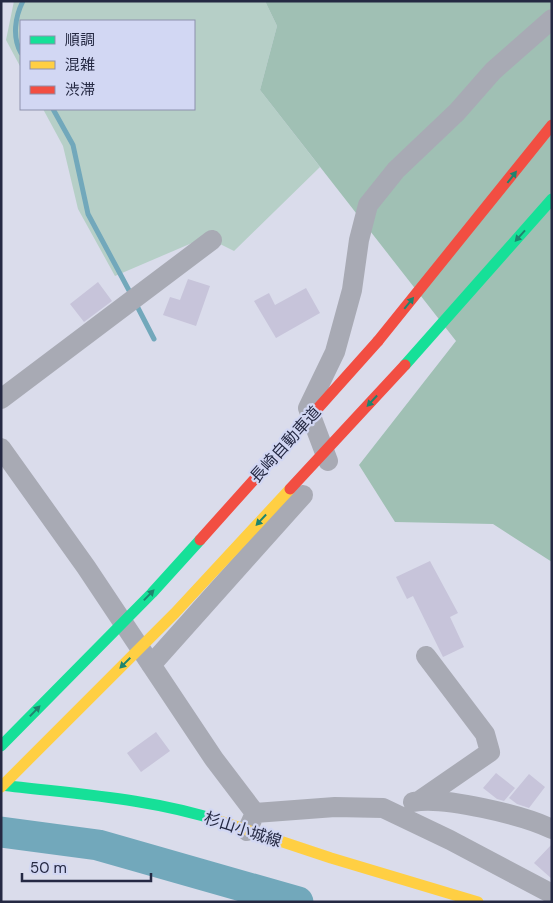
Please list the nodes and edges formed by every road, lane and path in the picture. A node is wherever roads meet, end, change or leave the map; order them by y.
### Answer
1 (552, 19) edge
2 (552, 125) edge
3 (552, 199) edge
4 (212, 240) dead end
5 (1, 399) edge
6 (1, 448) edge
7 (426, 656) dead end
8 (151, 665) junction
9 (1, 746) edge
10 (1, 786) edge
11 (419, 801) junction
12 (383, 808) junction
13 (251, 822) junction
14 (552, 829) edge
15 (552, 894) edge
16 (478, 902) edge

1 - 8 street
9 -> 2 main road, 長崎自動車道, bridge
3 -> 10 main road, 長崎自動車道, bridge
4 - 5 street
6 - 8 street
7 - 11 street
8 - 13 street
10 - 13 main road, 杉山小城線
11 - 12 street
11 - 14 street
12 - 13 street
12 - 15 street
13 - 16 main road, 杉山小城線

